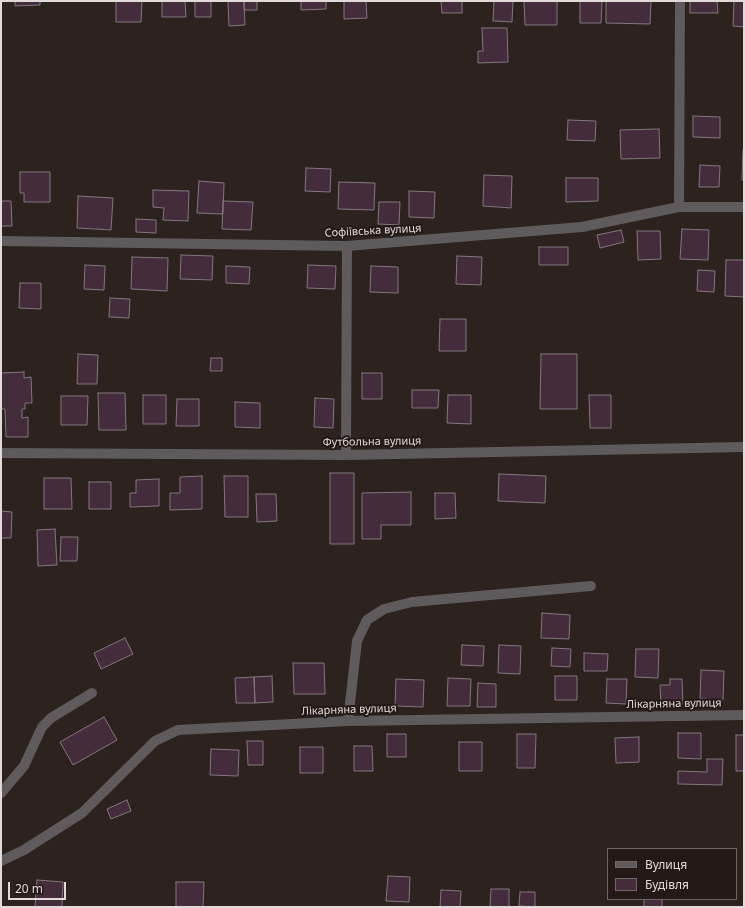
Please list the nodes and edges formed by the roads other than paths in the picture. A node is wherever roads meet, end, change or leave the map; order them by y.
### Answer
1 (680, 1) edge
2 (679, 207) junction
3 (744, 207) edge
4 (1, 241) edge
5 (347, 246) junction
6 (744, 447) edge
7 (1, 453) edge
8 (346, 455) junction
9 (591, 586) dead end
10 (92, 693) dead end
11 (744, 716) edge
12 (348, 721) junction
13 (1, 793) edge
14 (1, 861) edge

1 - 2 street
2 - 3 street, Софіївська вулиця
2 - 5 street, Софіївська вулиця
4 - 5 street, Софіївська вулиця
5 - 8 street
6 - 8 street, Футбольна вулиця
7 - 8 street, Футбольна вулиця
9 - 12 street
10 - 13 street
11 - 12 street, Лікарняна вулиця
12 - 14 street, Лікарняна вулиця

